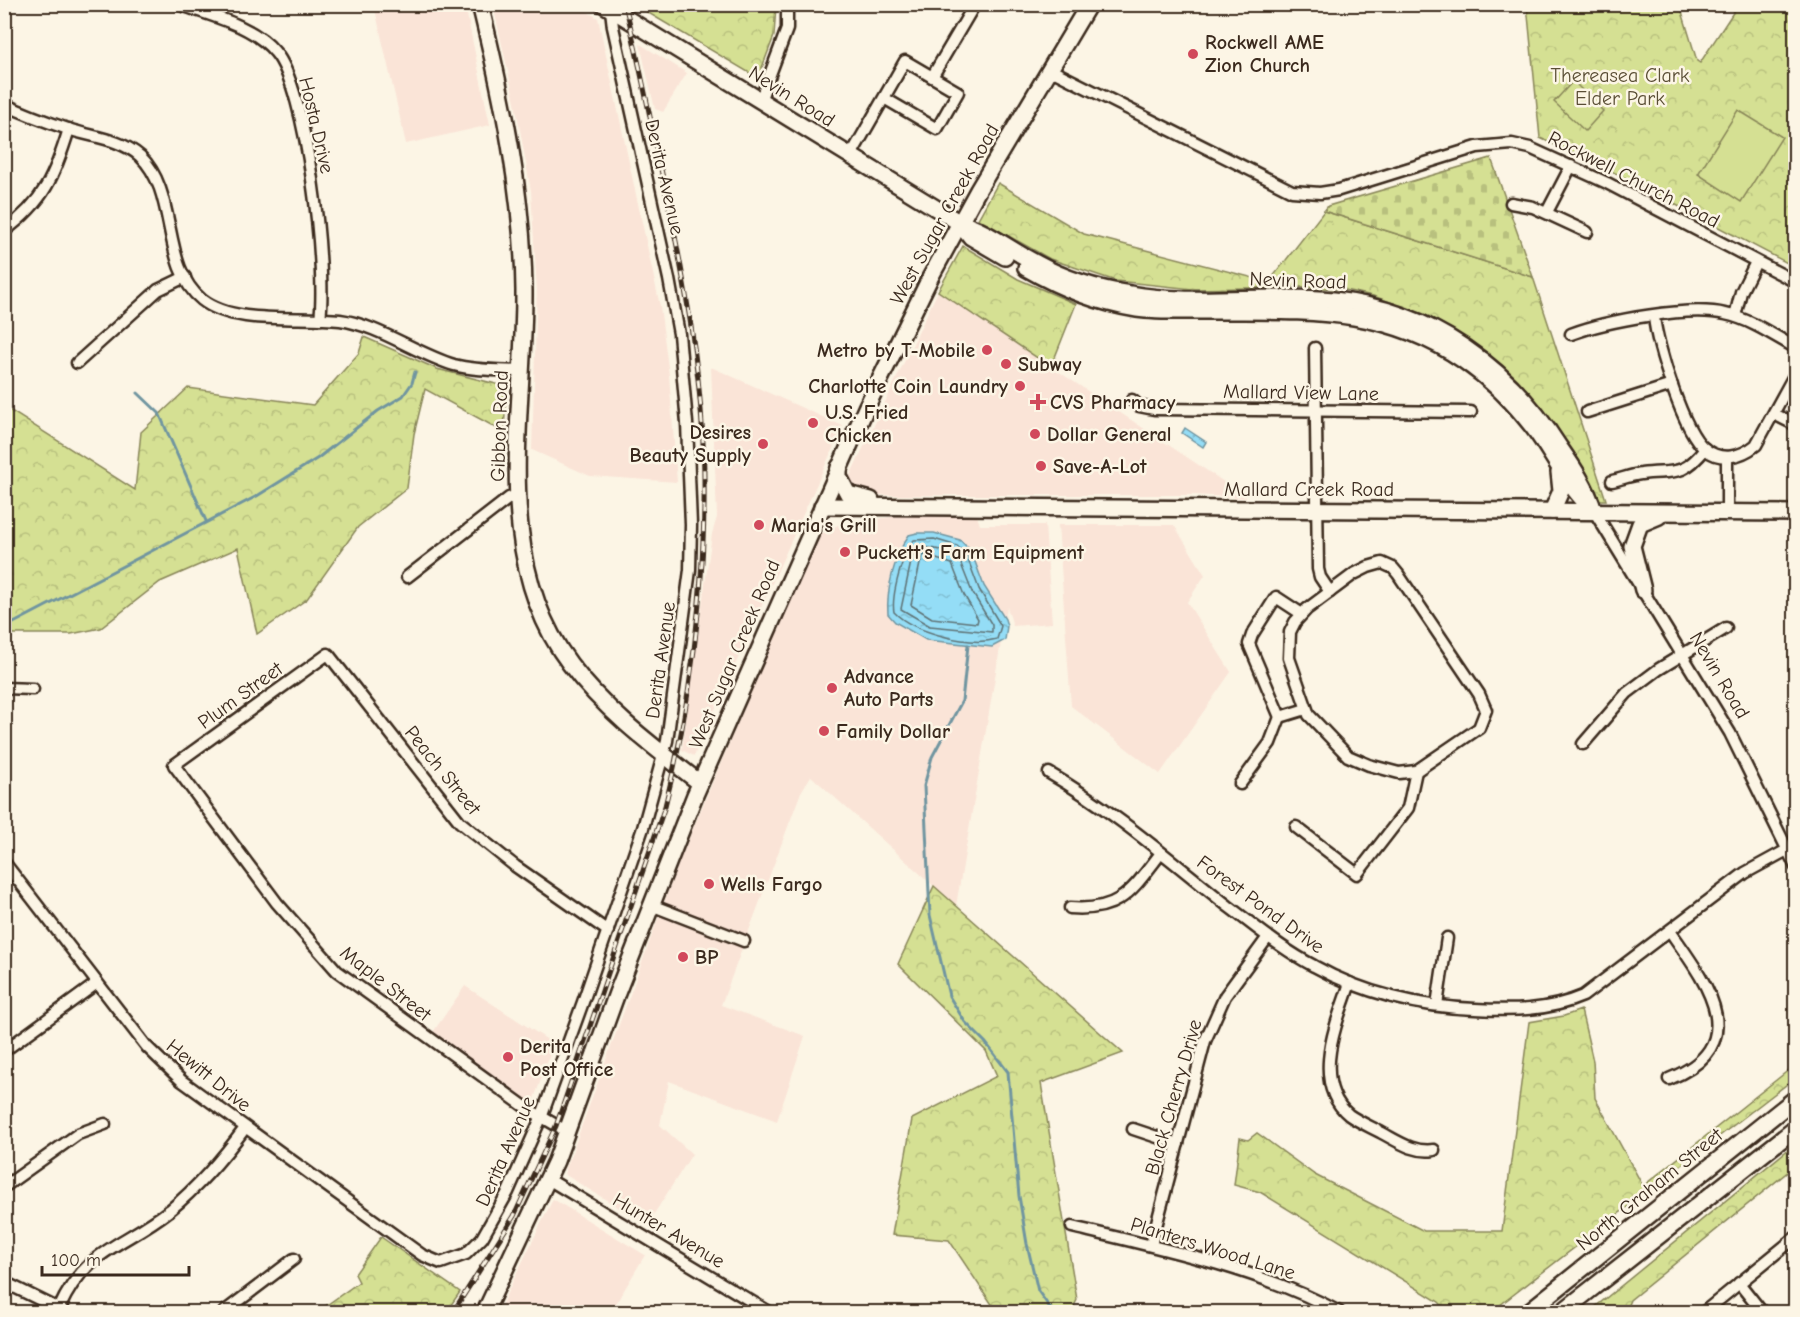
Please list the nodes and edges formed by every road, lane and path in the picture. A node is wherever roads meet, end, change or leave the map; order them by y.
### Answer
1 (178, 4) edge
2 (480, 4) edge
3 (787, 4) edge
4 (975, 4) edge
5 (1089, 4) edge
6 (607, 7) edge
7 (1051, 70) junction
8 (932, 77) junction
9 (884, 98) junction
10 (760, 101) junction
11 (4, 104) edge
12 (69, 129) junction
13 (850, 157) junction
14 (1571, 166) junction
15 (1511, 202) dead end
16 (1547, 212) junction
17 (960, 223) junction
18 (4, 231) edge
19 (1587, 232) dead end
20 (1756, 262) junction
21 (185, 277) junction
22 (1796, 282) edge
23 (1654, 316) junction
24 (1735, 316) junction
25 (320, 319) junction
26 (1571, 334) dead end
27 (1315, 348) dead end
28 (1796, 348) edge
29 (77, 363) dead end
30 (522, 371) junction
31 (1796, 372) edge
32 (1672, 385) junction
33 (1132, 400) dead end
34 (1316, 411) junction
35 (1471, 412) dead end
36 (1587, 412) dead end
37 (1774, 414) junction
38 (1796, 425) edge
39 (1705, 449) junction
40 (1727, 457) junction
41 (1557, 466) junction
42 (839, 467) junction
43 (1612, 481) dead end
44 (519, 494) junction
45 (822, 506) junction
46 (968, 506) junction
47 (1316, 511) junction
48 (1552, 511) junction
49 (1594, 511) junction
50 (1674, 512) junction
51 (1727, 513) junction
52 (1796, 513) edge
53 (407, 577) dead end
54 (1643, 590) junction
55 (1330, 592) junction
56 (1302, 614) junction
57 (1726, 628) dead end
58 (328, 654) joint
59 (1683, 655) junction
60 (4, 688) edge
61 (33, 689) dead end
62 (1306, 709) junction
63 (1280, 717) junction
64 (1583, 744) dead end
65 (664, 754) junction
66 (174, 765) joint
67 (1416, 771) junction
68 (1049, 773) dead end
69 (700, 783) junction
70 (1240, 784) dead end
71 (1296, 827) dead end
72 (1787, 850) junction
73 (1161, 853) junction
74 (4, 862) edge
75 (1796, 867) edge
76 (651, 905) junction
77 (1070, 908) dead end
78 (608, 931) junction
79 (1670, 931) junction
80 (1268, 937) junction
81 (1447, 938) dead end
82 (744, 941) dead end
83 (97, 983) junction
84 (1350, 983) junction
85 (1437, 1005) junction
86 (4, 1051) edge
87 (1669, 1078) dead end
88 (1796, 1098) edge
89 (541, 1118) junction
90 (105, 1125) dead end
91 (245, 1128) junction
92 (1796, 1128) edge
93 (1133, 1129) dead end
94 (568, 1132) junction
95 (1178, 1144) junction
96 (1434, 1150) dead end
97 (548, 1179) junction
98 (4, 1187) edge
99 (1072, 1227) dead end
100 (1796, 1237) edge
101 (1151, 1245) junction
102 (294, 1259) dead end
103 (441, 1263) joint
104 (4, 1282) edge
105 (1738, 1283) junction
106 (62, 1311) edge
107 (224, 1312) edge
108 (485, 1312) edge
109 (770, 1312) edge
110 (1339, 1312) edge
111 (1528, 1312) edge
112 (1562, 1312) edge
113 (1704, 1312) edge
114 (1762, 1312) edge

1 - 25 street, Hosta Drive
2 - 30 main road, Gibbon Road
3 - 10 street
4 - 8 street
5 - 7 main road, West Sugar Creek Road
6 - 10 main road, Nevin Road
6 - 65 street, Derita Avenue
7 - 14 street, Rockwell Church Road
7 - 17 main road, West Sugar Creek Road
8 - 9 street
8 - 9 street
9 - 13 street
10 - 13 main road, Nevin Road
11 - 12 street
12 - 18 street
12 - 21 street
13 - 17 main road, Nevin Road
14 - 16 street
14 - 20 street, Rockwell Church Road
15 - 16 street
16 - 19 street
17 - 41 main road, Nevin Road
17 - 42 main road, West Sugar Creek Road
17 - 49 main road, Nevin Road
20 - 22 street, Rockwell Church Road
20 - 24 street
21 - 25 street
21 - 29 street
23 - 24 street
23 - 26 street
23 - 32 street
24 - 28 street
25 - 30 street
27 - 34 street
30 - 44 main road, Gibbon Road
31 - 37 street
32 - 36 street
32 - 39 street
33 - 34 street, Mallard View Lane
34 - 35 street, Mallard View Lane
34 - 47 street
37 - 38 street
37 - 40 street
39 - 40 street
39 - 43 street
40 - 51 street
41 - 48 main road
41 - 49 main road, Nevin Road
42 - 45 main road, West Sugar Creek Road
42 - 46 main road
44 - 53 street
44 - 65 main road, Gibbon Road
45 - 46 main road, Mallard Creek Road
45 - 69 main road, West Sugar Creek Road
46 - 47 main road, Mallard Creek Road
47 - 48 main road, Mallard Creek Road
47 - 55 street
48 - 49 main road, Mallard Creek Road
49 - 50 main road, Mallard Creek Road
49 - 54 street, Nevin Road
50 - 51 main road, Mallard Creek Road
50 - 54 main road
51 - 52 main road, Mallard Creek Road
54 - 59 street, Nevin Road
55 - 56 street
55 - 67 street
56 - 62 street
56 - 63 street
57 - 59 street
58 - 66 street, Plum Street
58 - 78 street, Peach Street
59 - 64 street
59 - 72 street, Nevin Road
60 - 61 street
62 - 63 street
62 - 67 street
63 - 70 street
65 - 69 main road, Gibbon Road
65 - 78 street, Derita Avenue
66 - 89 street, Maple Street
67 - 71 street
68 - 73 street, Forest Pond Drive
69 - 76 main road, West Sugar Creek Road
72 - 75 street, Nevin Road
72 - 79 street, Forest Pond Drive
73 - 77 street
73 - 80 street, Forest Pond Drive
74 - 83 street, Hewitt Drive
76 - 82 street
76 - 94 main road, West Sugar Creek Road
78 - 89 street, Derita Avenue
79 - 85 street, Forest Pond Drive
79 - 87 street
80 - 84 street, Forest Pond Drive
80 - 95 street, Black Cherry Drive
81 - 85 street
83 - 86 street
83 - 91 street, Hewitt Drive
84 - 85 street, Forest Pond Drive
84 - 96 street
88 - 111 main road, North Graham Street
89 - 94 street, Maple Street
89 - 103 street, Derita Avenue
90 - 98 street
91 - 103 street, Hewitt Drive
91 - 106 street
92 - 112 main road
93 - 95 street
94 - 97 main road, West Sugar Creek Road
95 - 101 street, Black Cherry Drive
97 - 108 main road, West Sugar Creek Road
97 - 109 street, Hunter Avenue
99 - 101 street, Planters Wood Lane
100 - 105 street
101 - 110 street, Planters Wood Lane
102 - 107 street
104 - 106 street
105 - 113 street
105 - 114 street

